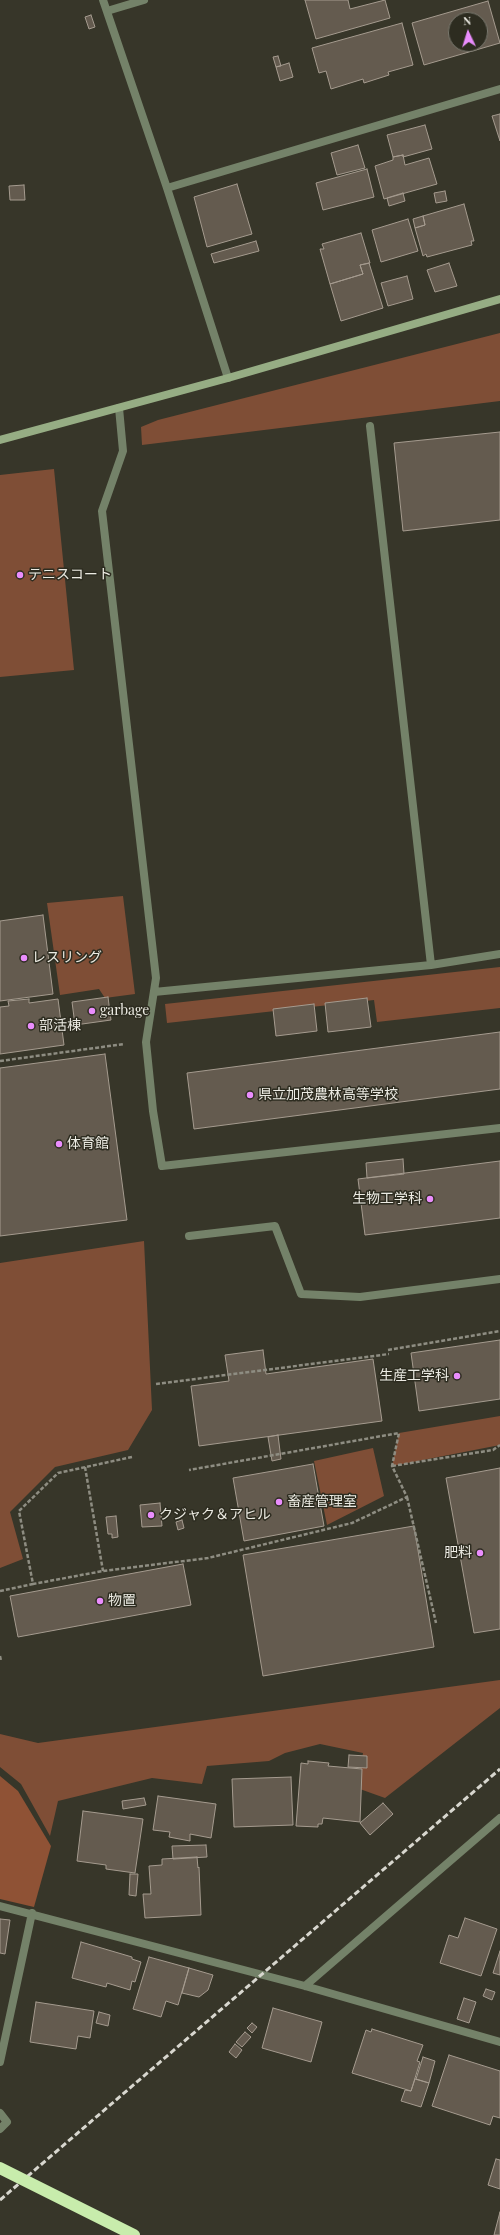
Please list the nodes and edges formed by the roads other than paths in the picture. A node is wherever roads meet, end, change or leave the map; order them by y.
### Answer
1 (103, 0) edge
2 (144, 0) edge
3 (106, 11) junction
4 (500, 89) edge
5 (167, 188) junction
6 (500, 299) edge
7 (228, 378) junction
8 (119, 408) junction
9 (370, 426) dead end
10 (0, 440) edge
11 (500, 954) edge
12 (431, 965) junction
13 (154, 992) junction
14 (500, 1128) edge
15 (189, 1236) dead end
16 (500, 1279) edge
17 (500, 1818) edge
18 (0, 1906) edge
19 (32, 1913) junction
20 (305, 1986) junction
21 (500, 2042) edge
22 (0, 2062) edge
23 (0, 2113) edge
24 (0, 2128) edge
25 (0, 2168) edge
26 (134, 2235) edge

1 - 3 street
2 - 3 street
3 - 5 street
4 - 5 street
5 - 7 street
6 - 7 street
7 - 8 street
8 - 10 street
8 - 13 street
9 - 12 street
11 - 12 street
12 - 13 street
13 - 14 street
15 - 16 street
17 - 20 street
18 - 19 street
19 - 20 street
19 - 22 street
20 - 21 street
23 - 24 street
25 - 26 highway, bridge

